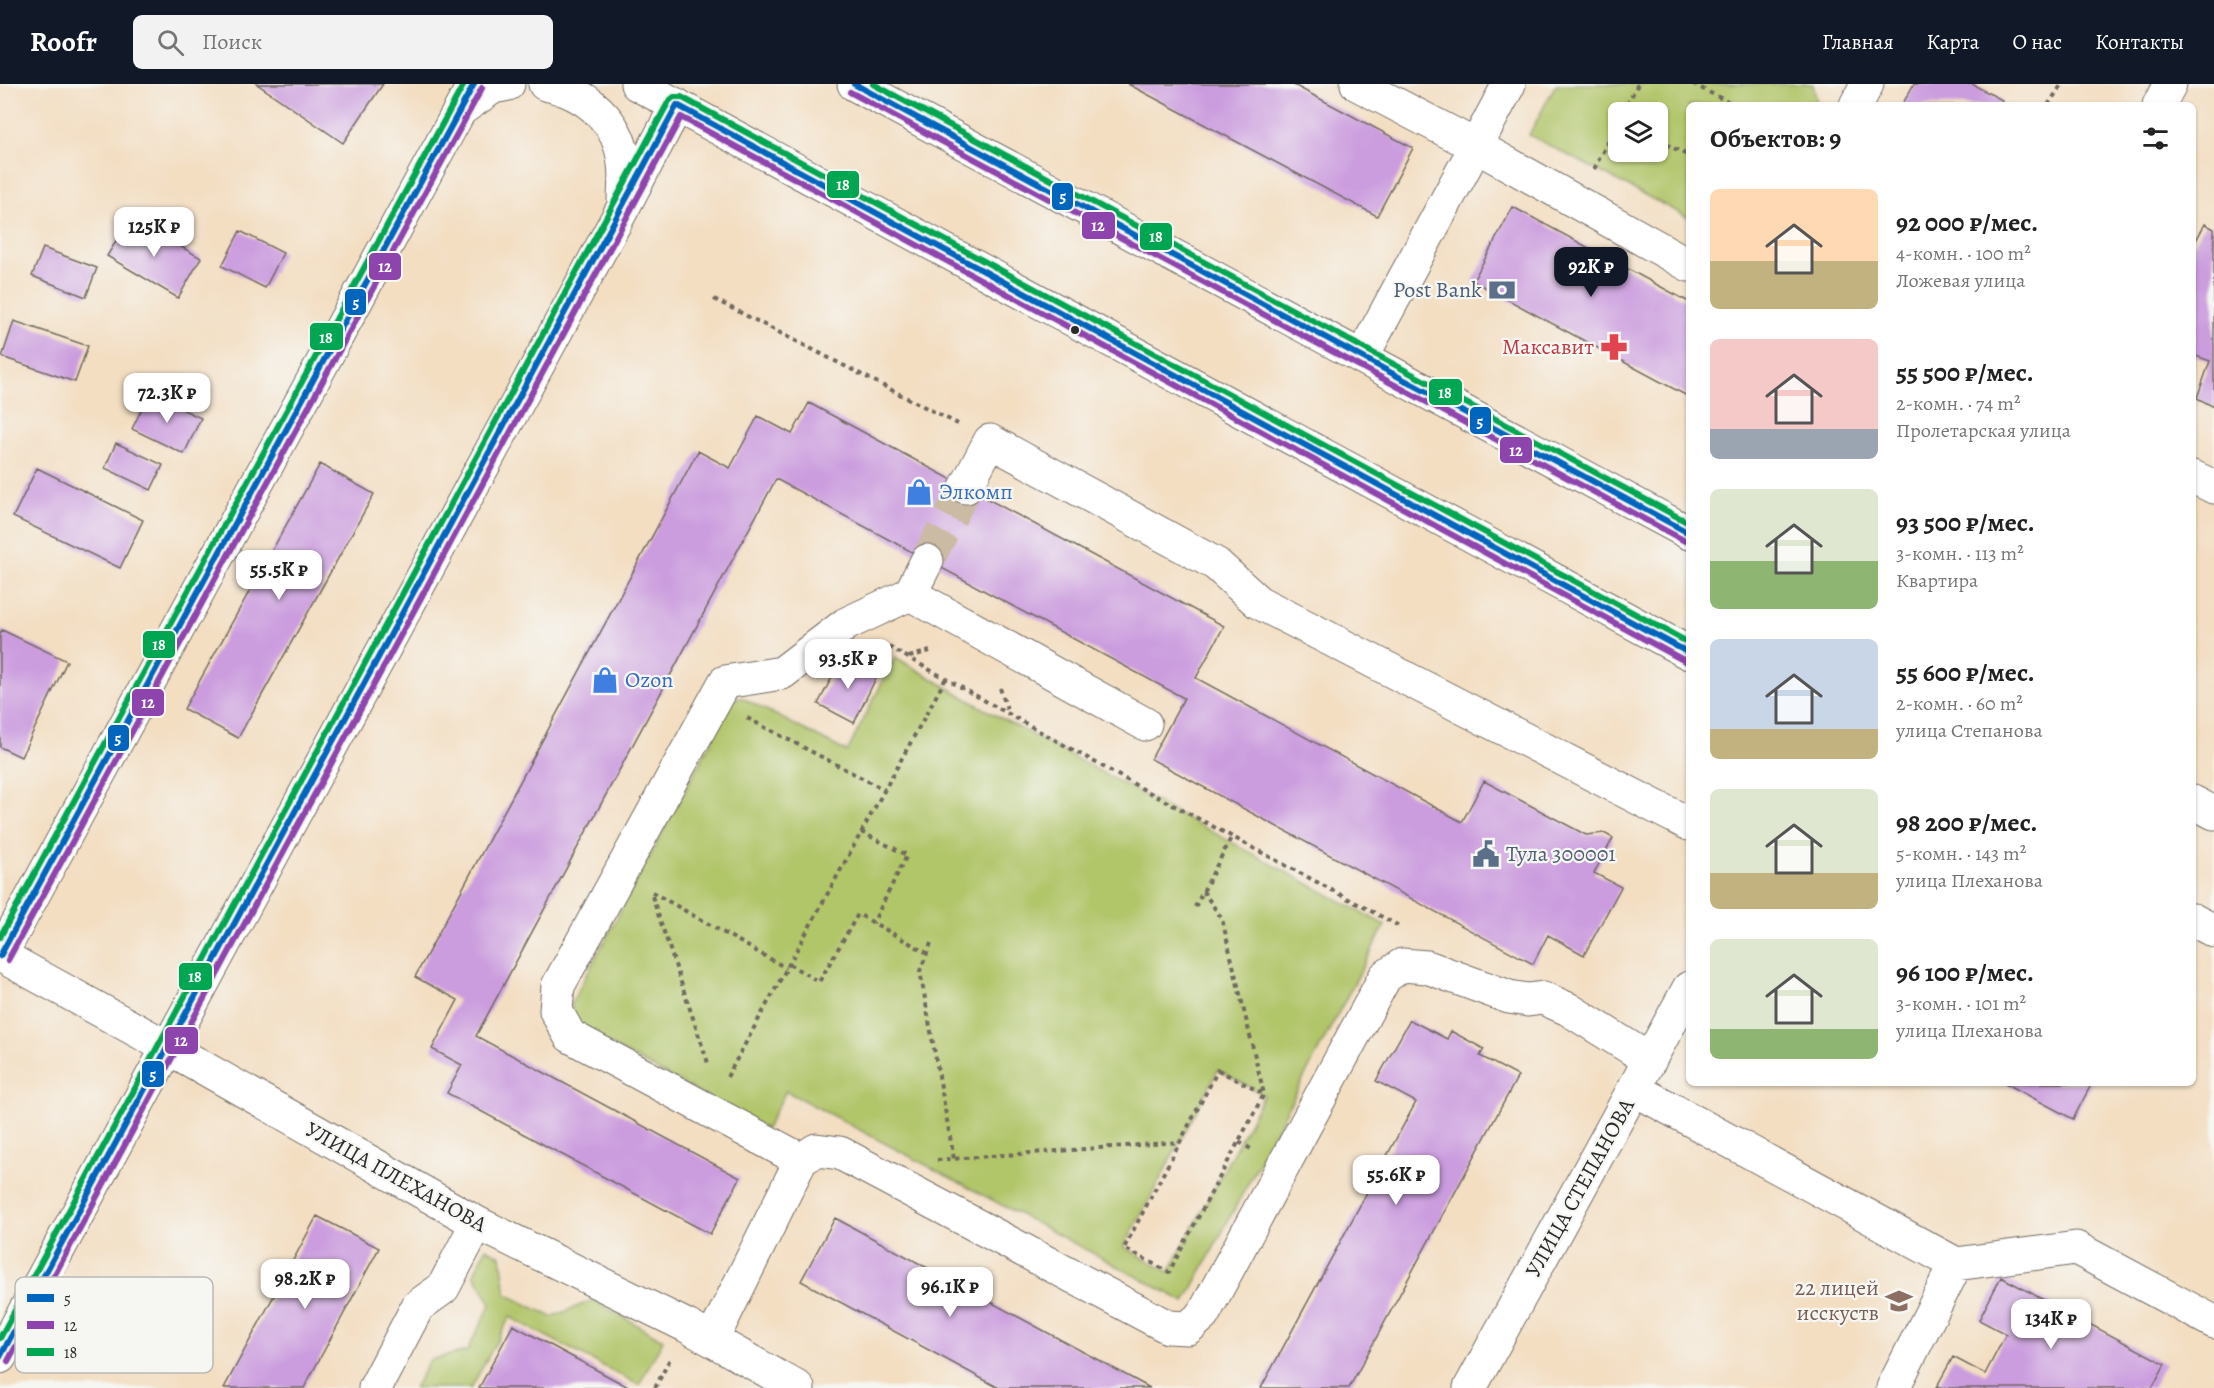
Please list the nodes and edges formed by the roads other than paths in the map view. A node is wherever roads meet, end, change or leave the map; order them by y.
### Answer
1 (508, 84) edge
2 (545, 84) edge
3 (637, 84) edge
4 (854, 84) edge
5 (1356, 84) edge
6 (1509, 84) edge
7 (1867, 84) edge
8 (2170, 84) edge
9 (467, 97) edge
10 (1858, 102) edge
11 (2161, 102) edge
12 (677, 105) junction
13 (1476, 146) junction
14 (624, 207) junction
15 (1686, 263) edge
16 (1362, 357) junction
17 (2196, 478) edge
18 (966, 487) tunnel mouth
19 (2214, 487) edge
20 (1686, 531) edge
21 (927, 561) tunnel mouth
22 (910, 594) junction
23 (1686, 651) edge
24 (1145, 724) dead end
25 (2196, 804) edge
26 (2214, 813) edge
27 (1686, 822) edge
28 (2196, 922) edge
29 (2214, 931) edge
30 (0, 955) edge
31 (1686, 994) edge
32 (167, 1047) junction
33 (1650, 1060) junction
34 (1634, 1089) junction
35 (801, 1160) junction
36 (477, 1223) junction
37 (1956, 1264) junction
38 (43, 1277) edge
39 (2214, 1322) edge
40 (15, 1329) edge
41 (712, 1340) junction
42 (0, 1357) edge
43 (375, 1388) edge
44 (798, 1388) edge
45 (1470, 1388) edge
46 (1893, 1388) edge

1 - 9 main road
2 - 14 main road
3 - 12 main road
4 - 16 main road
5 - 13 main road
6 - 13 main road
7 - 10 main road
8 - 11 main road
9 - 30 main road
12 - 14 main road
12 - 23 main road
13 - 15 main road
13 - 16 main road
14 - 32 main road
16 - 20 main road
17 - 19 main road
18 - 27 main road
21 - 22 main road
22 - 24 main road
22 - 35 main road
25 - 26 main road
28 - 29 main road
30 - 32 main road, УЛИЦА ПЛЕХАНОВА
31 - 33 main road, УЛИЦА СТЕПАНОВА
32 - 36 main road, УЛИЦА ПЛЕХАНОВА
32 - 38 main road
33 - 34 main road, УЛИЦА СТЕПАНОВА
33 - 35 main road
34 - 37 main road
34 - 45 main road, УЛИЦА СТЕПАНОВА
35 - 41 main road
36 - 41 main road, УЛИЦА ПЛЕХАНОВА
36 - 43 main road
37 - 39 main road
37 - 46 main road
40 - 42 main road
41 - 44 main road, УЛИЦА ПЛЕХАНОВА

